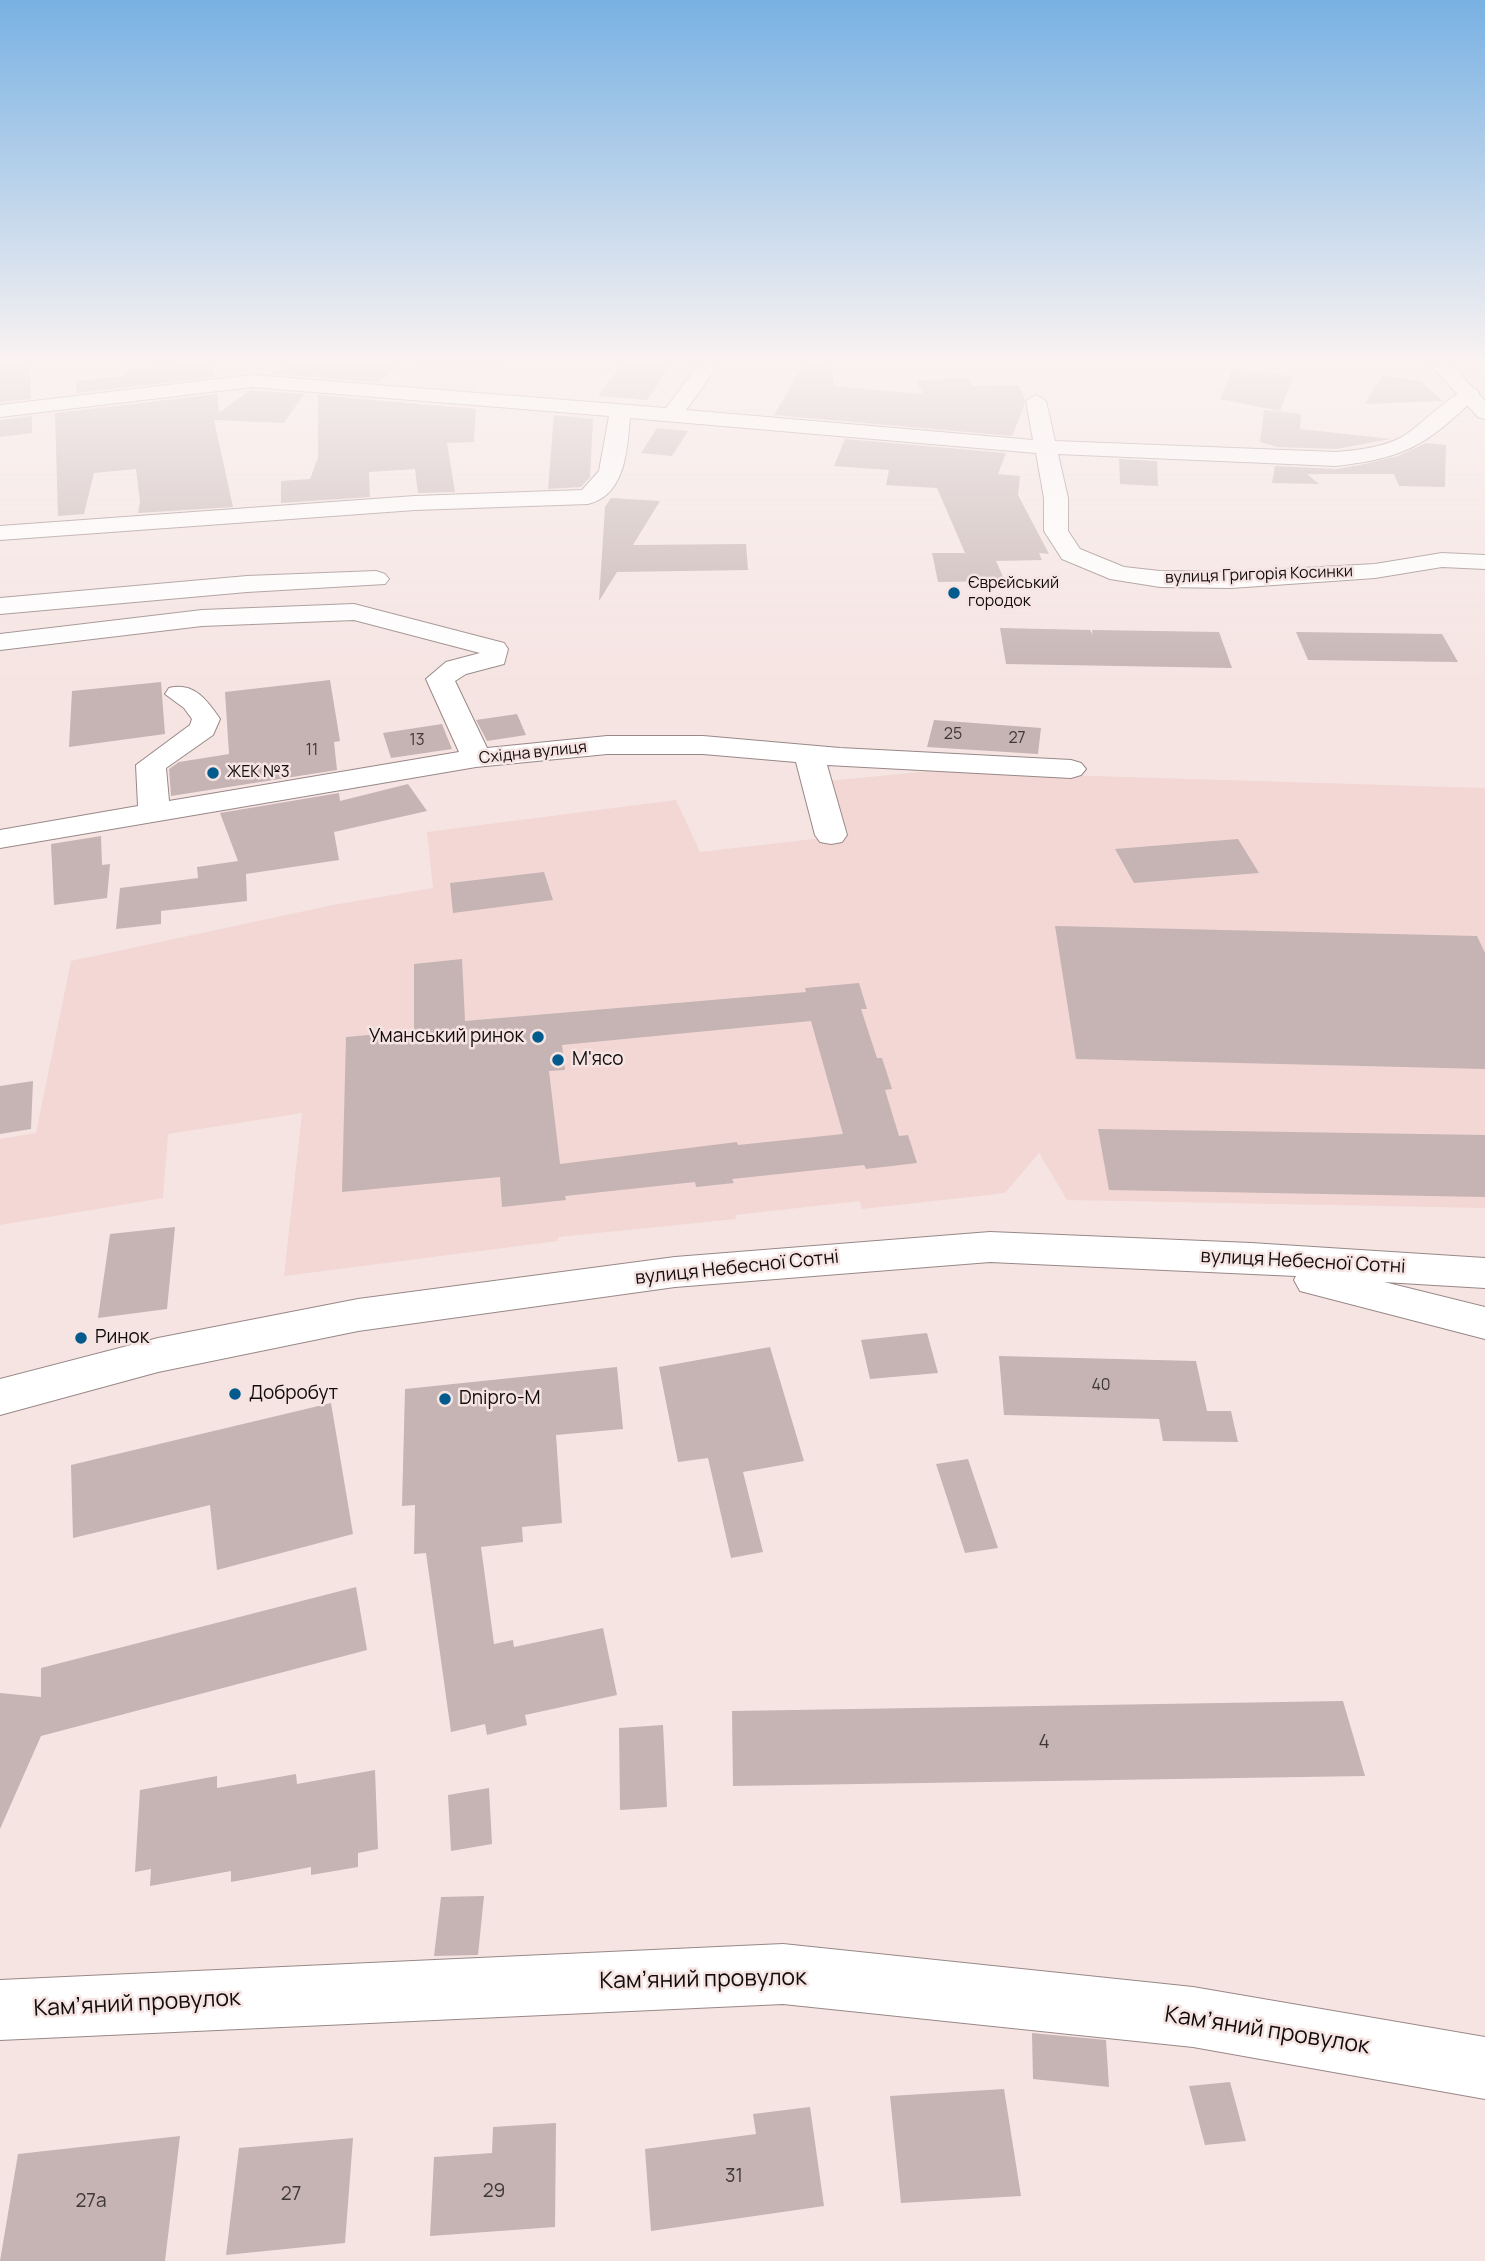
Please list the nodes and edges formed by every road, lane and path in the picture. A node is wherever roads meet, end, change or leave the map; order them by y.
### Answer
1 (613, 470) edge
2 (1049, 470) edge
3 (0, 533) edge
4 (1485, 562) edge
5 (376, 579) dead end
6 (0, 606) edge
7 (0, 642) edge
8 (179, 694) dead end
9 (809, 754) junction
10 (476, 758) junction
11 (1071, 769) dead end
12 (154, 811) junction
13 (831, 835) dead end
14 (0, 839) edge
15 (1225, 1257) junction
16 (1485, 1273) edge
17 (1485, 1323) edge
18 (0, 1397) edge
19 (0, 2010) edge
20 (1485, 2068) edge

1 - 3 street
2 - 4 street, вулиця Григорія Косинки
5 - 6 street
7 - 10 street
8 - 12 street
9 - 10 street, Східна вулиця
9 - 11 street, Східна вулиця
9 - 13 street
10 - 12 street, Східна вулиця
12 - 14 street, Східна вулиця
15 - 16 street, вулиця Небесної Сотні
15 - 17 street
15 - 18 street, вулиця Небесної Сотні
19 - 20 street, Камʼяний провулок

